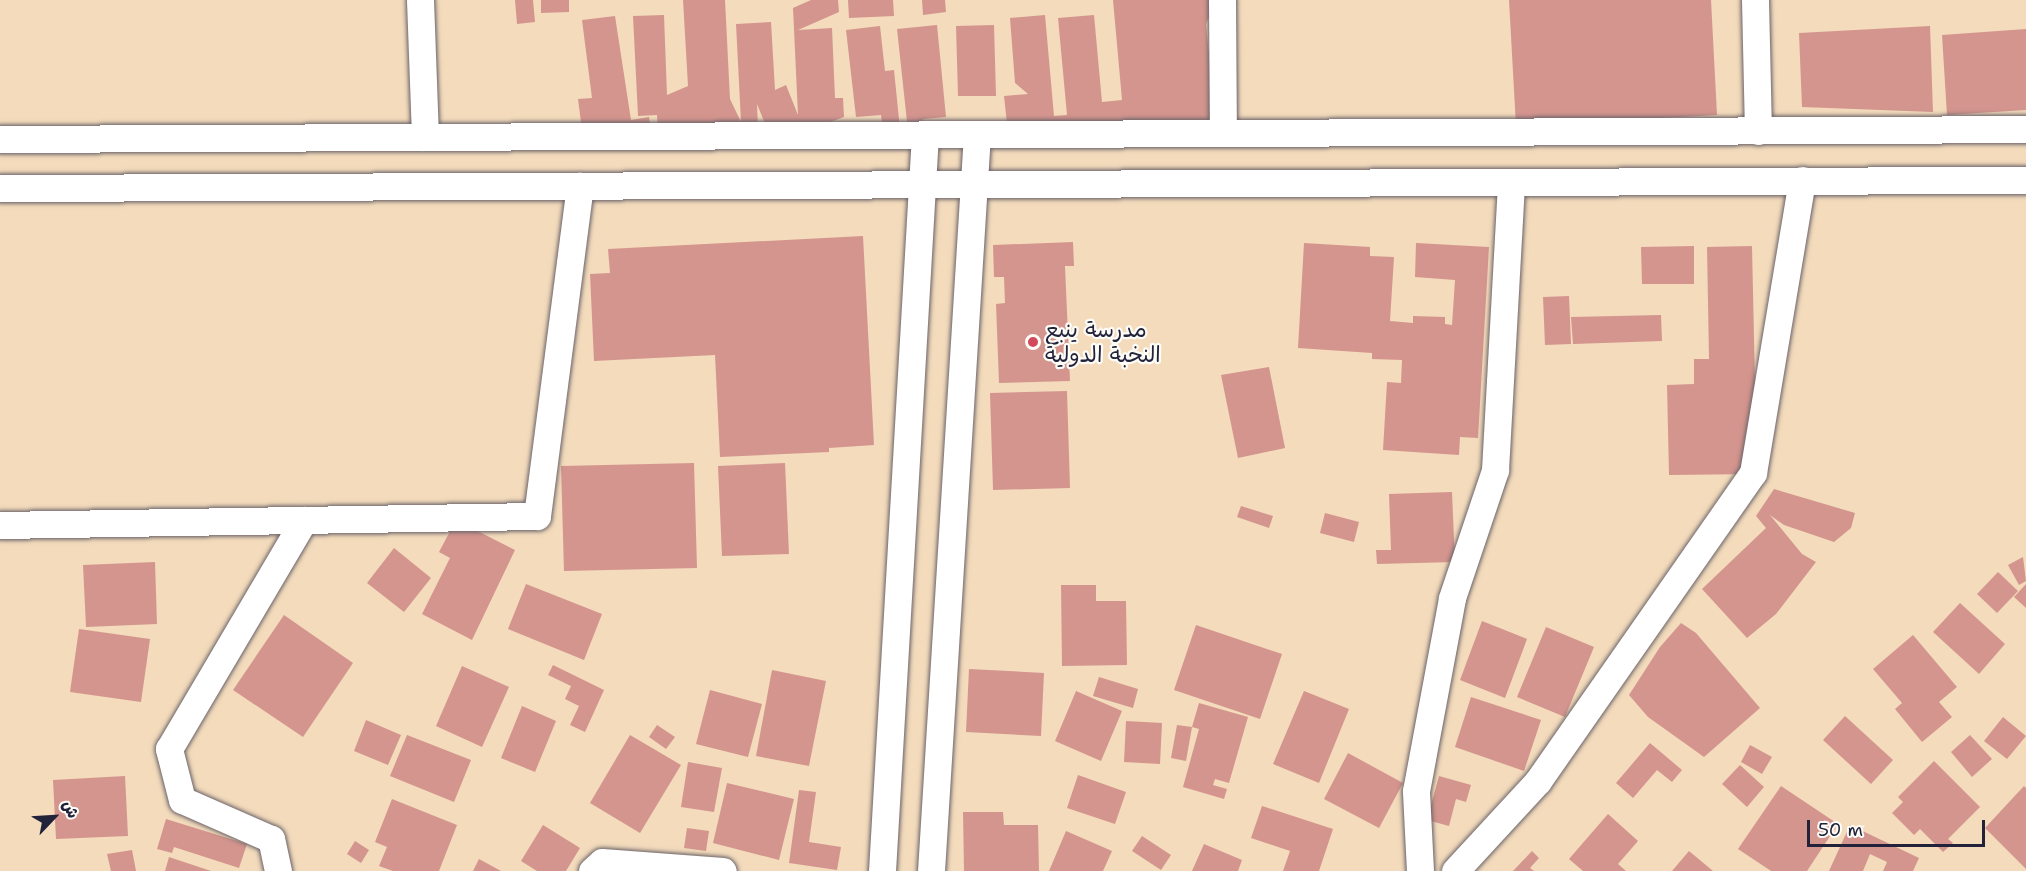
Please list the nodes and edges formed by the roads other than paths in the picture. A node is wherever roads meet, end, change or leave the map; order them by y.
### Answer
1 (420, 0) edge
2 (1222, 0) edge
3 (1755, 0) edge
4 (2026, 129) edge
5 (1758, 130) junction
6 (1223, 133) junction
7 (925, 134) junction
8 (977, 134) junction
9 (425, 137) junction
10 (0, 139) edge
11 (1802, 180) junction
12 (2026, 180) edge
13 (1511, 182) junction
14 (925, 184) junction
15 (975, 184) junction
16 (580, 186) junction
17 (0, 188) edge
18 (304, 520) junction
19 (0, 525) edge
20 (278, 871) edge
21 (592, 871) edge
22 (723, 871) edge
23 (882, 871) edge
24 (932, 871) edge
25 (1420, 871) edge
26 (1455, 871) edge

1 - 9 street
2 - 6 street
3 - 5 street
4 - 5 street
5 - 6 street
6 - 8 street
7 - 8 street
7 - 9 street
7 - 14 street
8 - 15 street
9 - 10 street
11 - 12 street
11 - 13 street
11 - 26 street
13 - 15 street
13 - 25 street
14 - 15 street
14 - 16 street
14 - 23 street
15 - 24 street
16 - 17 street
16 - 18 street
18 - 19 street
18 - 20 street
21 - 22 street

